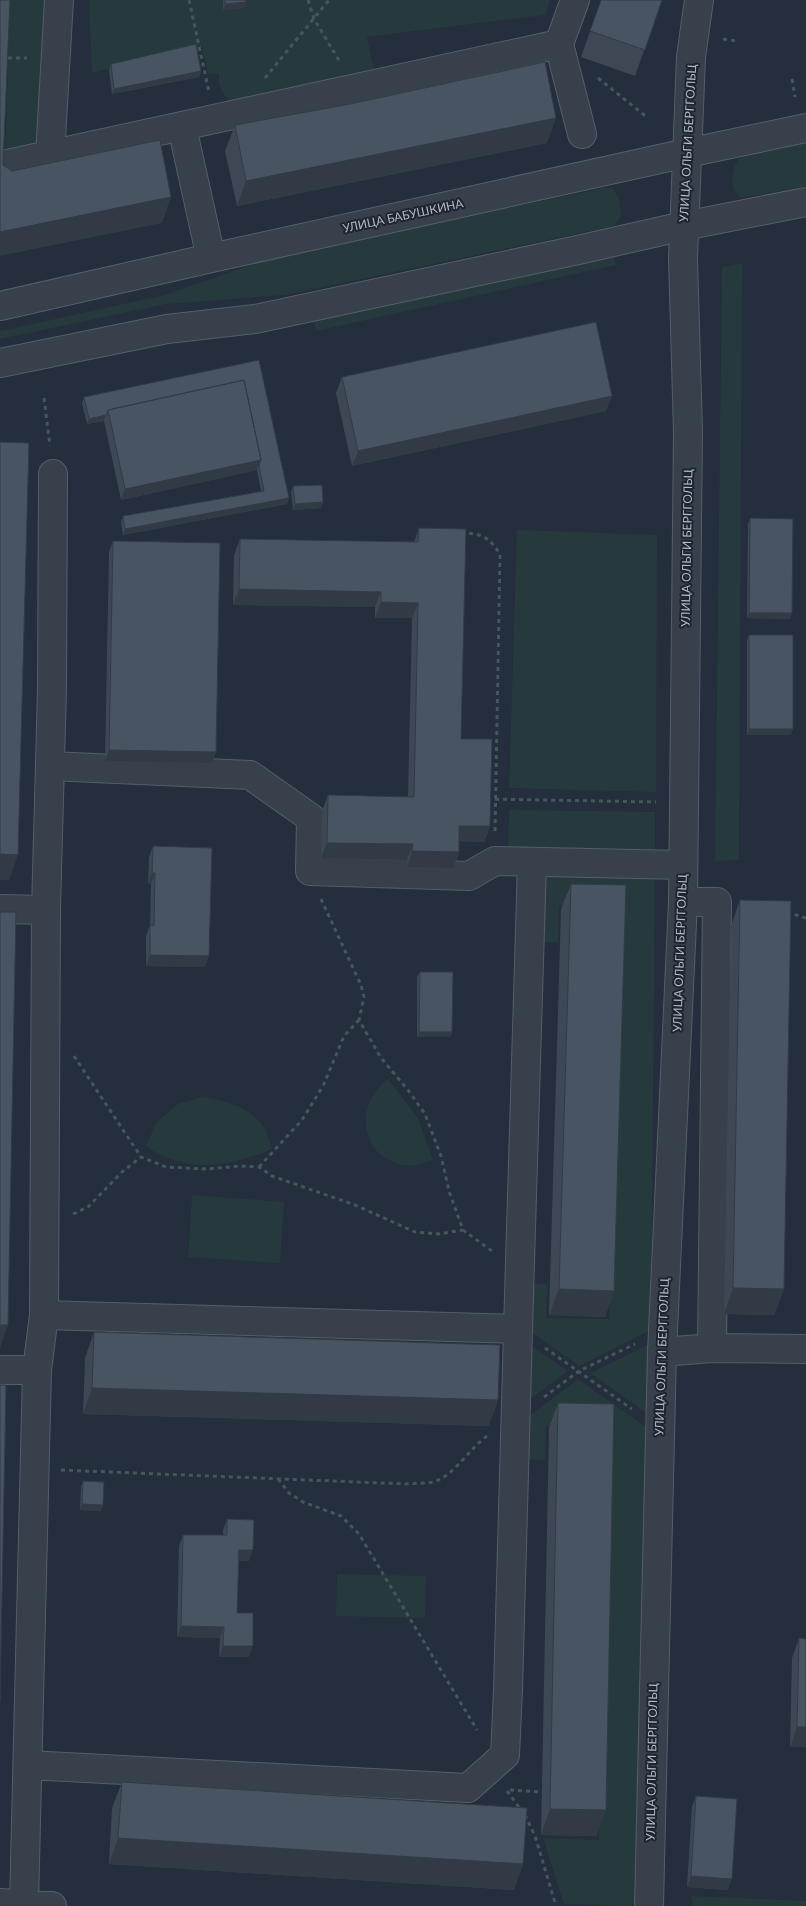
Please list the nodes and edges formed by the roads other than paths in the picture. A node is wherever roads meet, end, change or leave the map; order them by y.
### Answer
1 (59, 0) edge
2 (575, 0) edge
3 (699, 0) edge
4 (561, 51) junction
5 (182, 127) junction
6 (806, 128) edge
7 (582, 134) dead end
8 (687, 153) junction
9 (50, 156) junction
10 (3, 165) edge
11 (806, 202) edge
12 (684, 226) junction
13 (210, 258) junction
14 (0, 306) edge
15 (0, 364) edge
16 (53, 474) road end
17 (50, 766) junction
18 (532, 862) junction
19 (683, 864) junction
20 (683, 902) junction
21 (0, 909) edge
22 (46, 910) junction
23 (44, 1315) junction
24 (518, 1329) junction
25 (650, 1347) junction
26 (712, 1348) junction
27 (806, 1349) edge
28 (0, 1370) edge
29 (36, 1370) junction
30 (28, 1765) junction
31 (12, 1903) edge
32 (52, 1906) edge
33 (649, 1906) edge

1 - 9 street
2 - 4 street
3 - 8 street, УЛИЦА ОЛЬГИ БЕРГГОЛЬЦ
4 - 5 street
4 - 7 street
5 - 9 street
5 - 13 street
6 - 8 street, УЛИЦА БАБУШКИНА
8 - 12 street, УЛИЦА ОЛЬГИ БЕРГГОЛЬЦ
8 - 13 street, УЛИЦА БАБУШКИНА
9 - 10 street
11 - 12 street
12 - 15 street
12 - 19 street, УЛИЦА ОЛЬГИ БЕРГГОЛЬЦ
13 - 14 street, УЛИЦА БАБУШКИНА
16 - 17 street
17 - 18 street
17 - 22 street
18 - 19 street
18 - 24 street
19 - 20 street, УЛИЦА ОЛЬГИ БЕРГГОЛЬЦ
20 - 25 street, УЛИЦА ОЛЬГИ БЕРГГОЛЬЦ
20 - 26 street
21 - 22 street
22 - 23 street
23 - 24 street
23 - 29 street
24 - 30 street
25 - 26 street
25 - 33 street, УЛИЦА ОЛЬГИ БЕРГГОЛЬЦ
26 - 27 street
28 - 29 street
29 - 30 street
30 - 31 street
31 - 32 street

